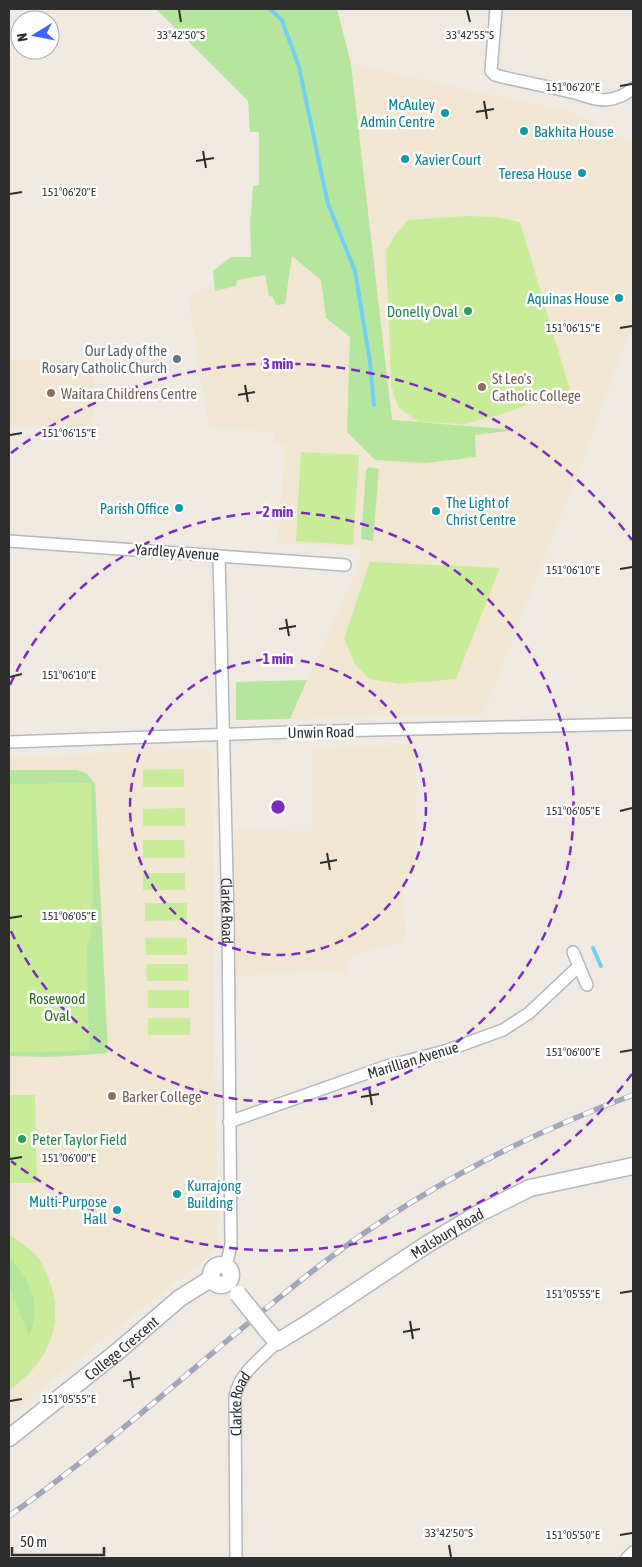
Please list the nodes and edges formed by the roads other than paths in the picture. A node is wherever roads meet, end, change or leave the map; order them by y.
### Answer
1 (496, 9) edge
2 (633, 88) edge
3 (9, 541) edge
4 (219, 556) junction
5 (345, 565) dead end
6 (633, 724) edge
7 (223, 735) junction
8 (9, 742) edge
9 (573, 952) dead end
10 (579, 966) junction
11 (587, 985) dead end
12 (229, 1122) junction
13 (633, 1166) edge
14 (226, 1266) junction
15 (212, 1278) junction
16 (233, 1289) junction
17 (277, 1342) junction
18 (9, 1438) edge
19 (633, 1552) edge
20 (236, 1558) edge
21 (627, 1558) edge

1 - 2 street
3 - 4 street, Yardley Avenue
4 - 5 street, Yardley Avenue
4 - 7 street, Clarke Road
6 - 7 street, Unwin Road
7 - 8 street, Unwin Road
7 - 12 street, Clarke Road
9 - 10 street
10 - 11 street
10 - 12 street, Marillian Avenue
12 - 14 street, Clarke Road
13 - 17 street, Malsbury Road
14 - 15 street, College Crescent
14 - 16 street
15 - 16 street
15 - 18 street, College Crescent
16 - 17 street, bridge
17 - 20 street, Clarke Road
19 - 21 street

